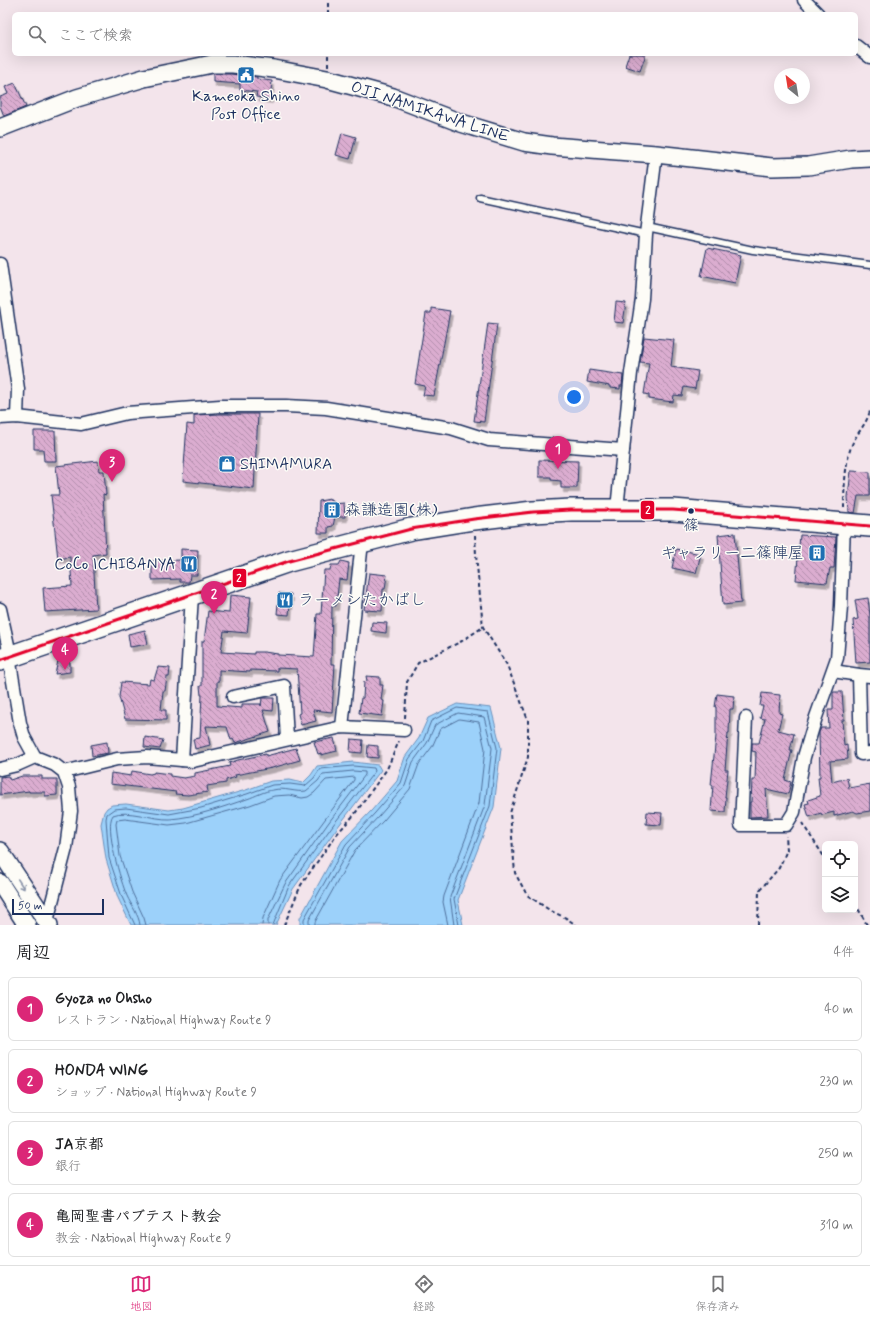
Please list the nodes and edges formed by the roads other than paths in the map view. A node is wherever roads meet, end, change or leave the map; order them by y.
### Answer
1 (804, 0) edge
2 (816, 12) edge
3 (858, 48) edge
4 (870, 57) edge
5 (0, 128) edge
6 (656, 154) junction
7 (870, 158) edge
8 (480, 198) dead end
9 (646, 230) junction
10 (0, 264) edge
11 (870, 264) edge
12 (17, 417) junction
13 (0, 418) edge
14 (623, 450) junction
15 (617, 509) junction
16 (844, 524) junction
17 (870, 526) edge
18 (362, 542) junction
19 (192, 595) junction
20 (0, 609) edge
21 (4, 658) edge
22 (833, 671) junction
23 (864, 676) edge
24 (233, 696) dead end
25 (746, 718) dead end
26 (342, 727) junction
27 (404, 730) road end
28 (287, 739) junction
29 (870, 753) edge
30 (35, 757) junction
31 (182, 760) junction
32 (0, 769) edge
33 (64, 772) junction
34 (0, 851) edge
35 (0, 883) edge
36 (47, 924) edge
37 (27, 925) edge

1 - 2 street
3 - 4 street
5 - 6 main road, OJI NAMIKAWA LINE
6 - 7 main road, OJI NAMIKAWA LINE
6 - 9 street
8 - 9 lane
9 - 11 lane
9 - 14 street
10 - 12 street
12 - 13 street
12 - 14 street
14 - 15 street
15 - 16 highway
15 - 18 highway
16 - 17 highway
16 - 22 street
18 - 19 highway
18 - 26 street
19 - 21 highway
19 - 31 street
20 - 21 street
21 - 30 street
22 - 23 street
22 - 25 street
23 - 29 street
24 - 28 street
26 - 27 street
26 - 28 street
28 - 31 street
30 - 32 street
30 - 33 street
31 - 33 street
33 - 36 street
34 -> 36 main road
35 - 37 main road

